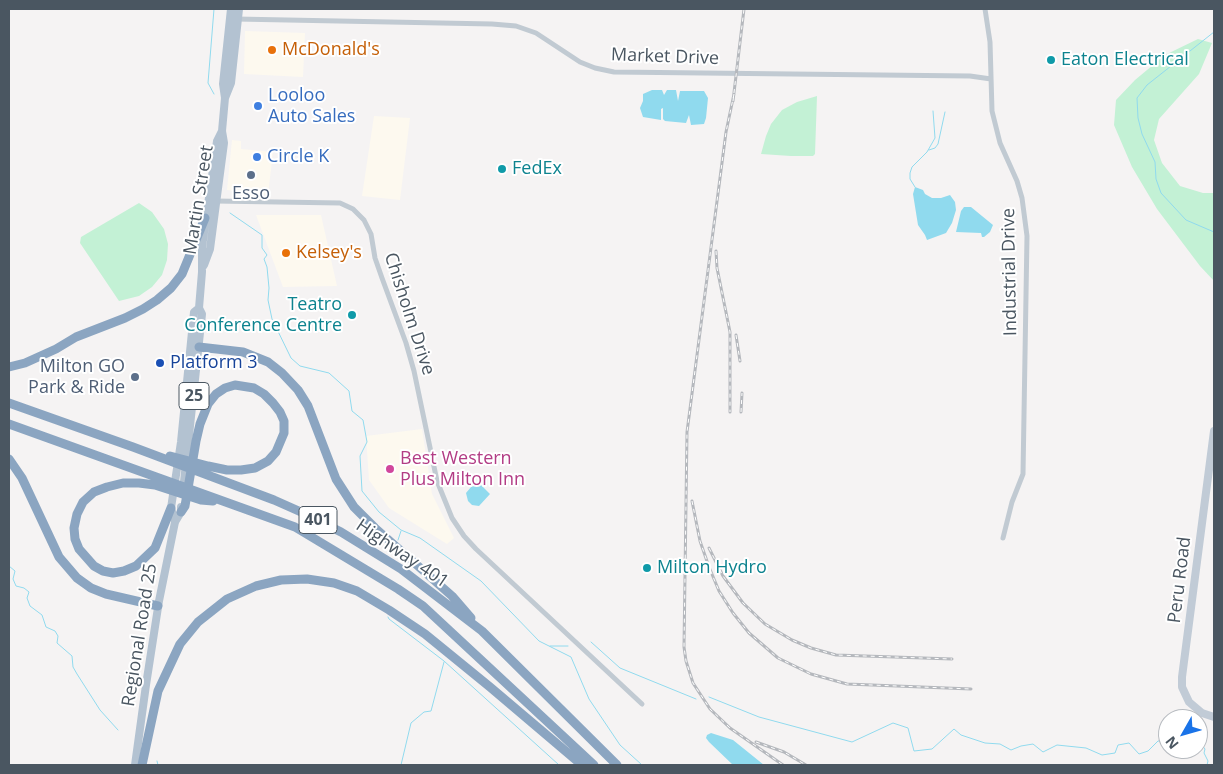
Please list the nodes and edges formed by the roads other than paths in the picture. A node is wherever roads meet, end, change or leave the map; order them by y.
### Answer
1 (231, 9) edge
2 (239, 9) edge
3 (985, 9) edge
4 (230, 19) junction
5 (238, 20) junction
6 (991, 79) junction
7 (225, 98) junction
8 (212, 201) junction
9 (205, 218) junction
10 (202, 272) junction
11 (198, 308) junction
12 (198, 347) junction
13 (9, 367) edge
14 (9, 403) edge
15 (9, 424) edge
16 (1214, 432) edge
17 (133, 446) junction
18 (192, 446) junction
19 (9, 459) edge
20 (228, 503) junction
21 (171, 508) junction
22 (181, 512) joint
23 (175, 522) junction
24 (1003, 538) dead end
25 (158, 606) junction
26 (482, 631) junction
27 (642, 704) dead end
28 (1214, 717) edge
29 (135, 765) edge
30 (142, 765) edge
31 (582, 765) edge
32 (594, 765) edge
33 (617, 765) edge

1 - 4 main road, Martin Street / 25
2 - 5 main road, Martin Street / 25
3 - 6 street, Industrial Drive
4 - 5 street, Market Drive
4 - 7 main road, Martin Street / 25
5 - 6 street, Market Drive
5 - 7 main road, Martin Street / 25
6 - 24 street, Industrial Drive
7 - 8 main road, Martin Street / 25
8 - 9 main road, Martin Street / 25
8 - 10 main road, Martin Street / 25
8 - 27 street, Chisholm Drive
9 - 10 main road, Martin Street / 25
9 - 13 highway
10 - 11 main road, Martin Street / 25
11 - 12 main road, Martin Street / 25
11 - 21 main road, Martin Street / 25
12 - 18 main road, Martin Street / 25
12 - 26 highway
14 - 17 highway, Highway 401 / 401
15 - 20 highway, Highway 401 / 401
16 - 28 street, Peru Road
17 - 18 highway
17 - 26 highway, Highway 401 / 401
18 - 22 highway
19 - 25 highway
20 - 21 highway
20 - 32 highway, Highway 401 / 401
21 - 23 main road, Martin Street / 25
22 - 23 main road, Regional Road 25 / 25
23 - 25 main road, Regional Road 25 / 25
25 - 29 main road, Regional Road 25 / 25
26 - 33 highway, Highway 401 / 401
30 - 31 highway

